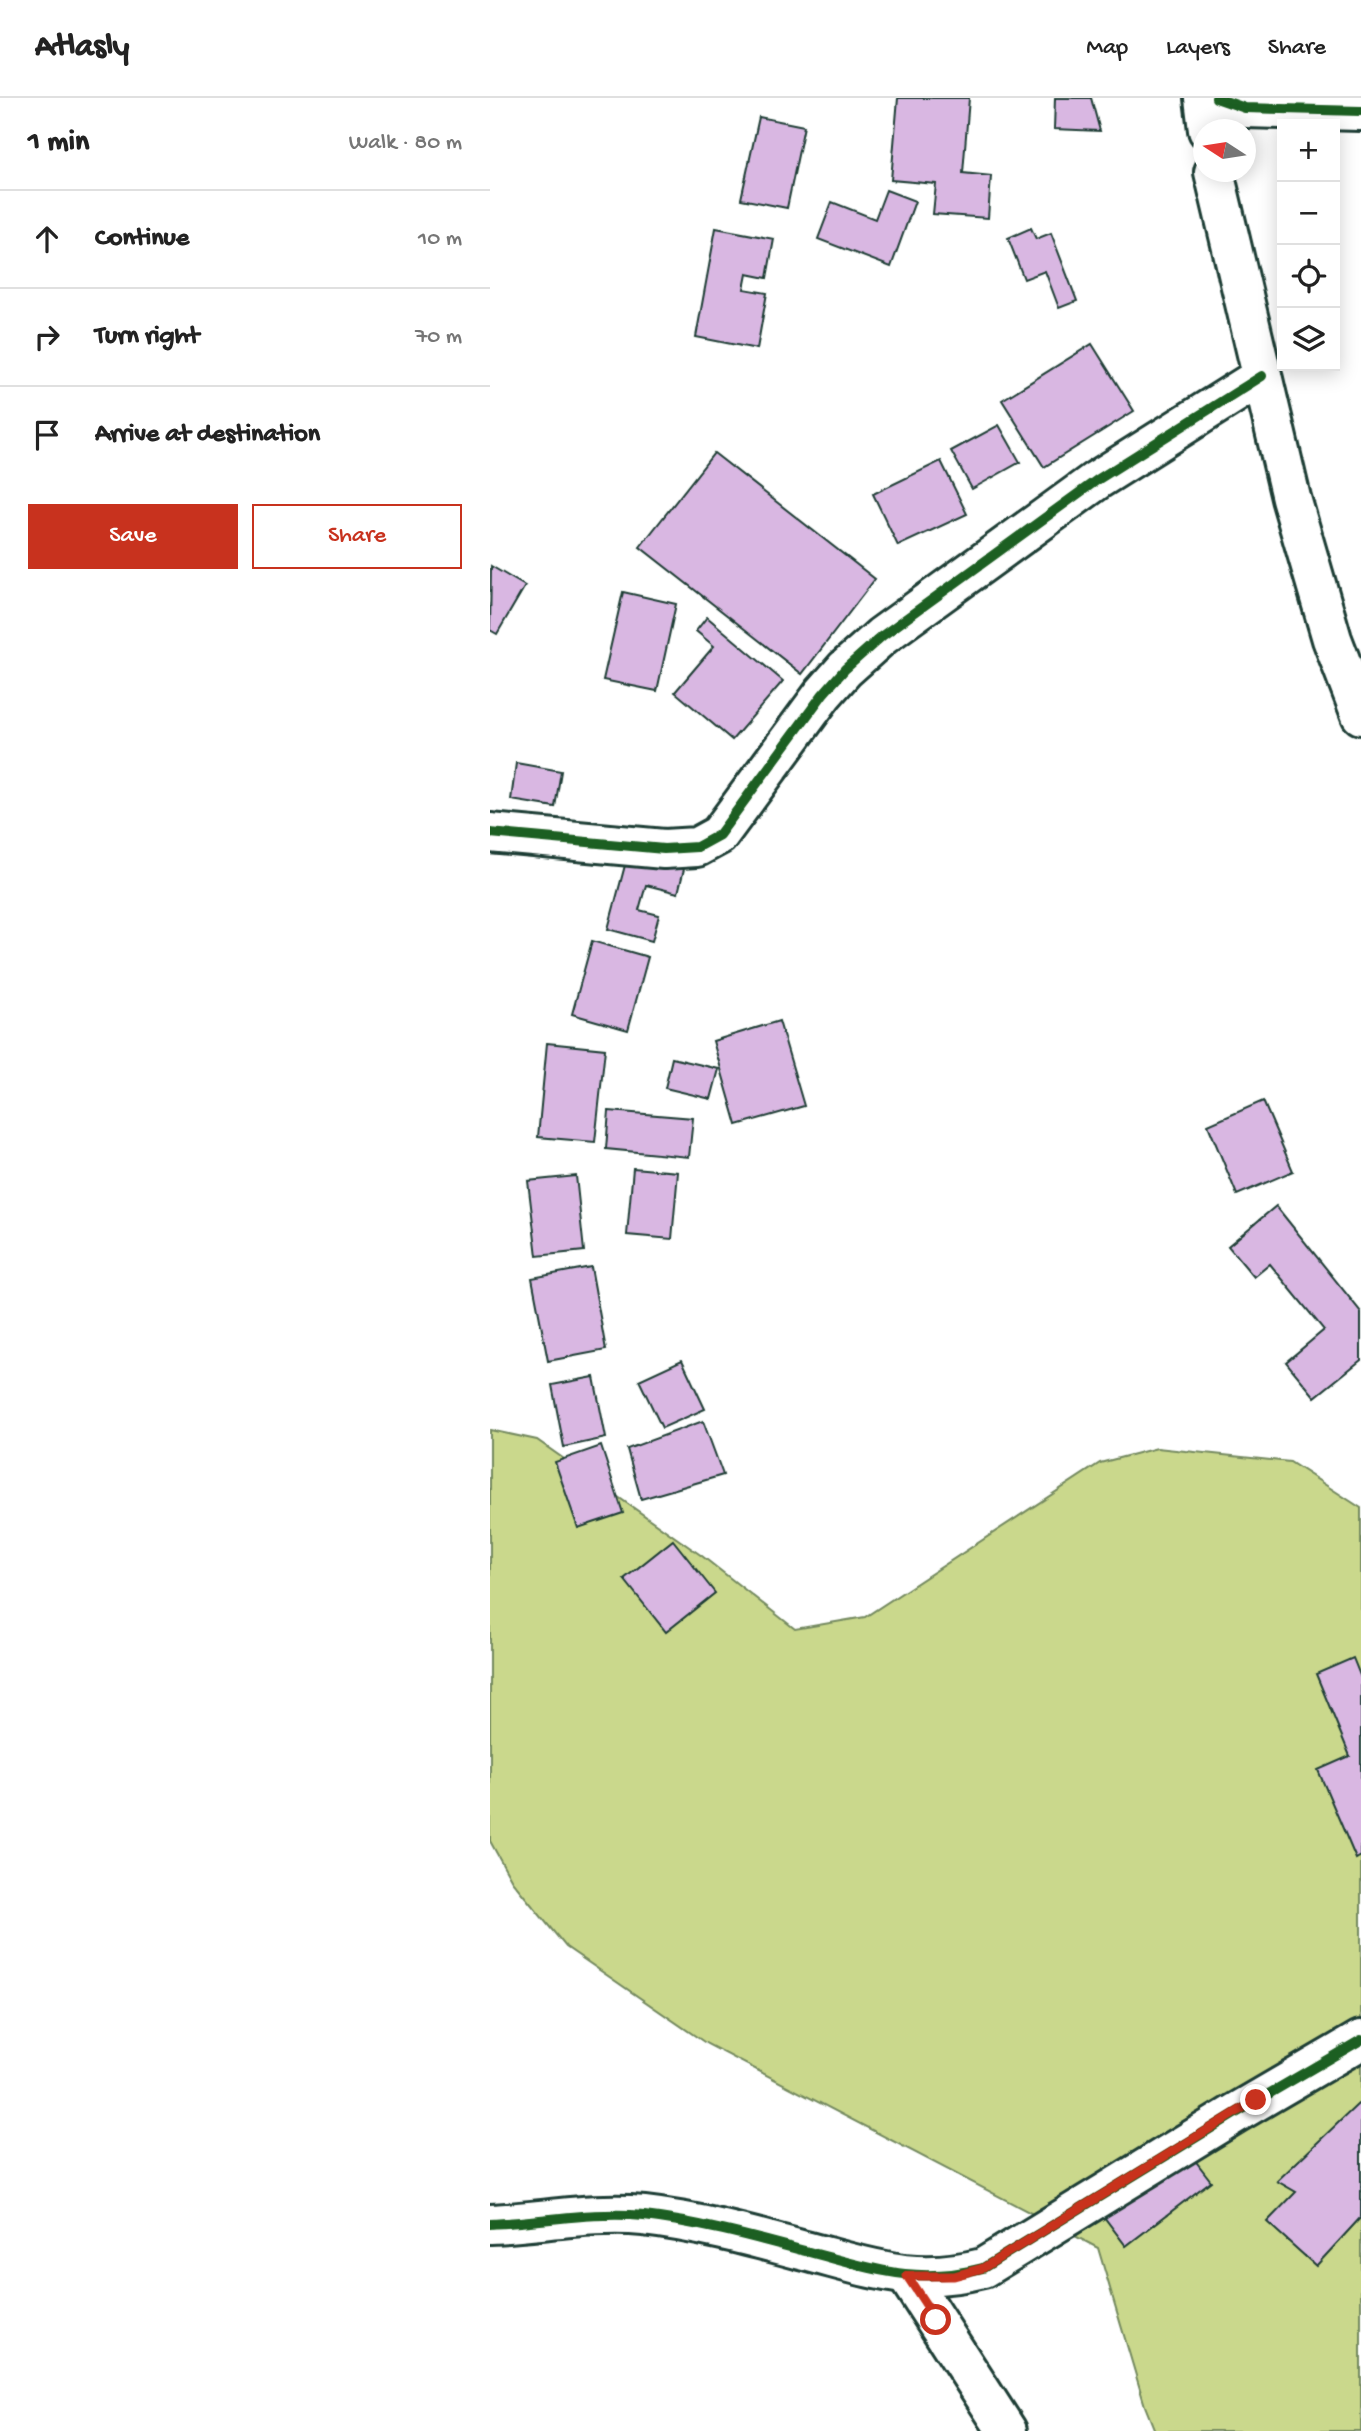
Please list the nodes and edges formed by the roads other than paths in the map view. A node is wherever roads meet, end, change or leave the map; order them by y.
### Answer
1 (1204, 98) edge
2 (1216, 98) edge
3 (1361, 111) edge
4 (1207, 119) edge
5 (1216, 182) edge
6 (1262, 376) junction
7 (1361, 715) edge
8 (490, 833) edge
9 (1361, 2040) edge
10 (490, 2224) edge
11 (907, 2276) junction
12 (1007, 2431) edge

1 - 4 street
2 - 3 street
5 - 6 street
6 - 7 street
6 - 8 street
9 - 11 street
10 - 11 street
11 - 12 street

